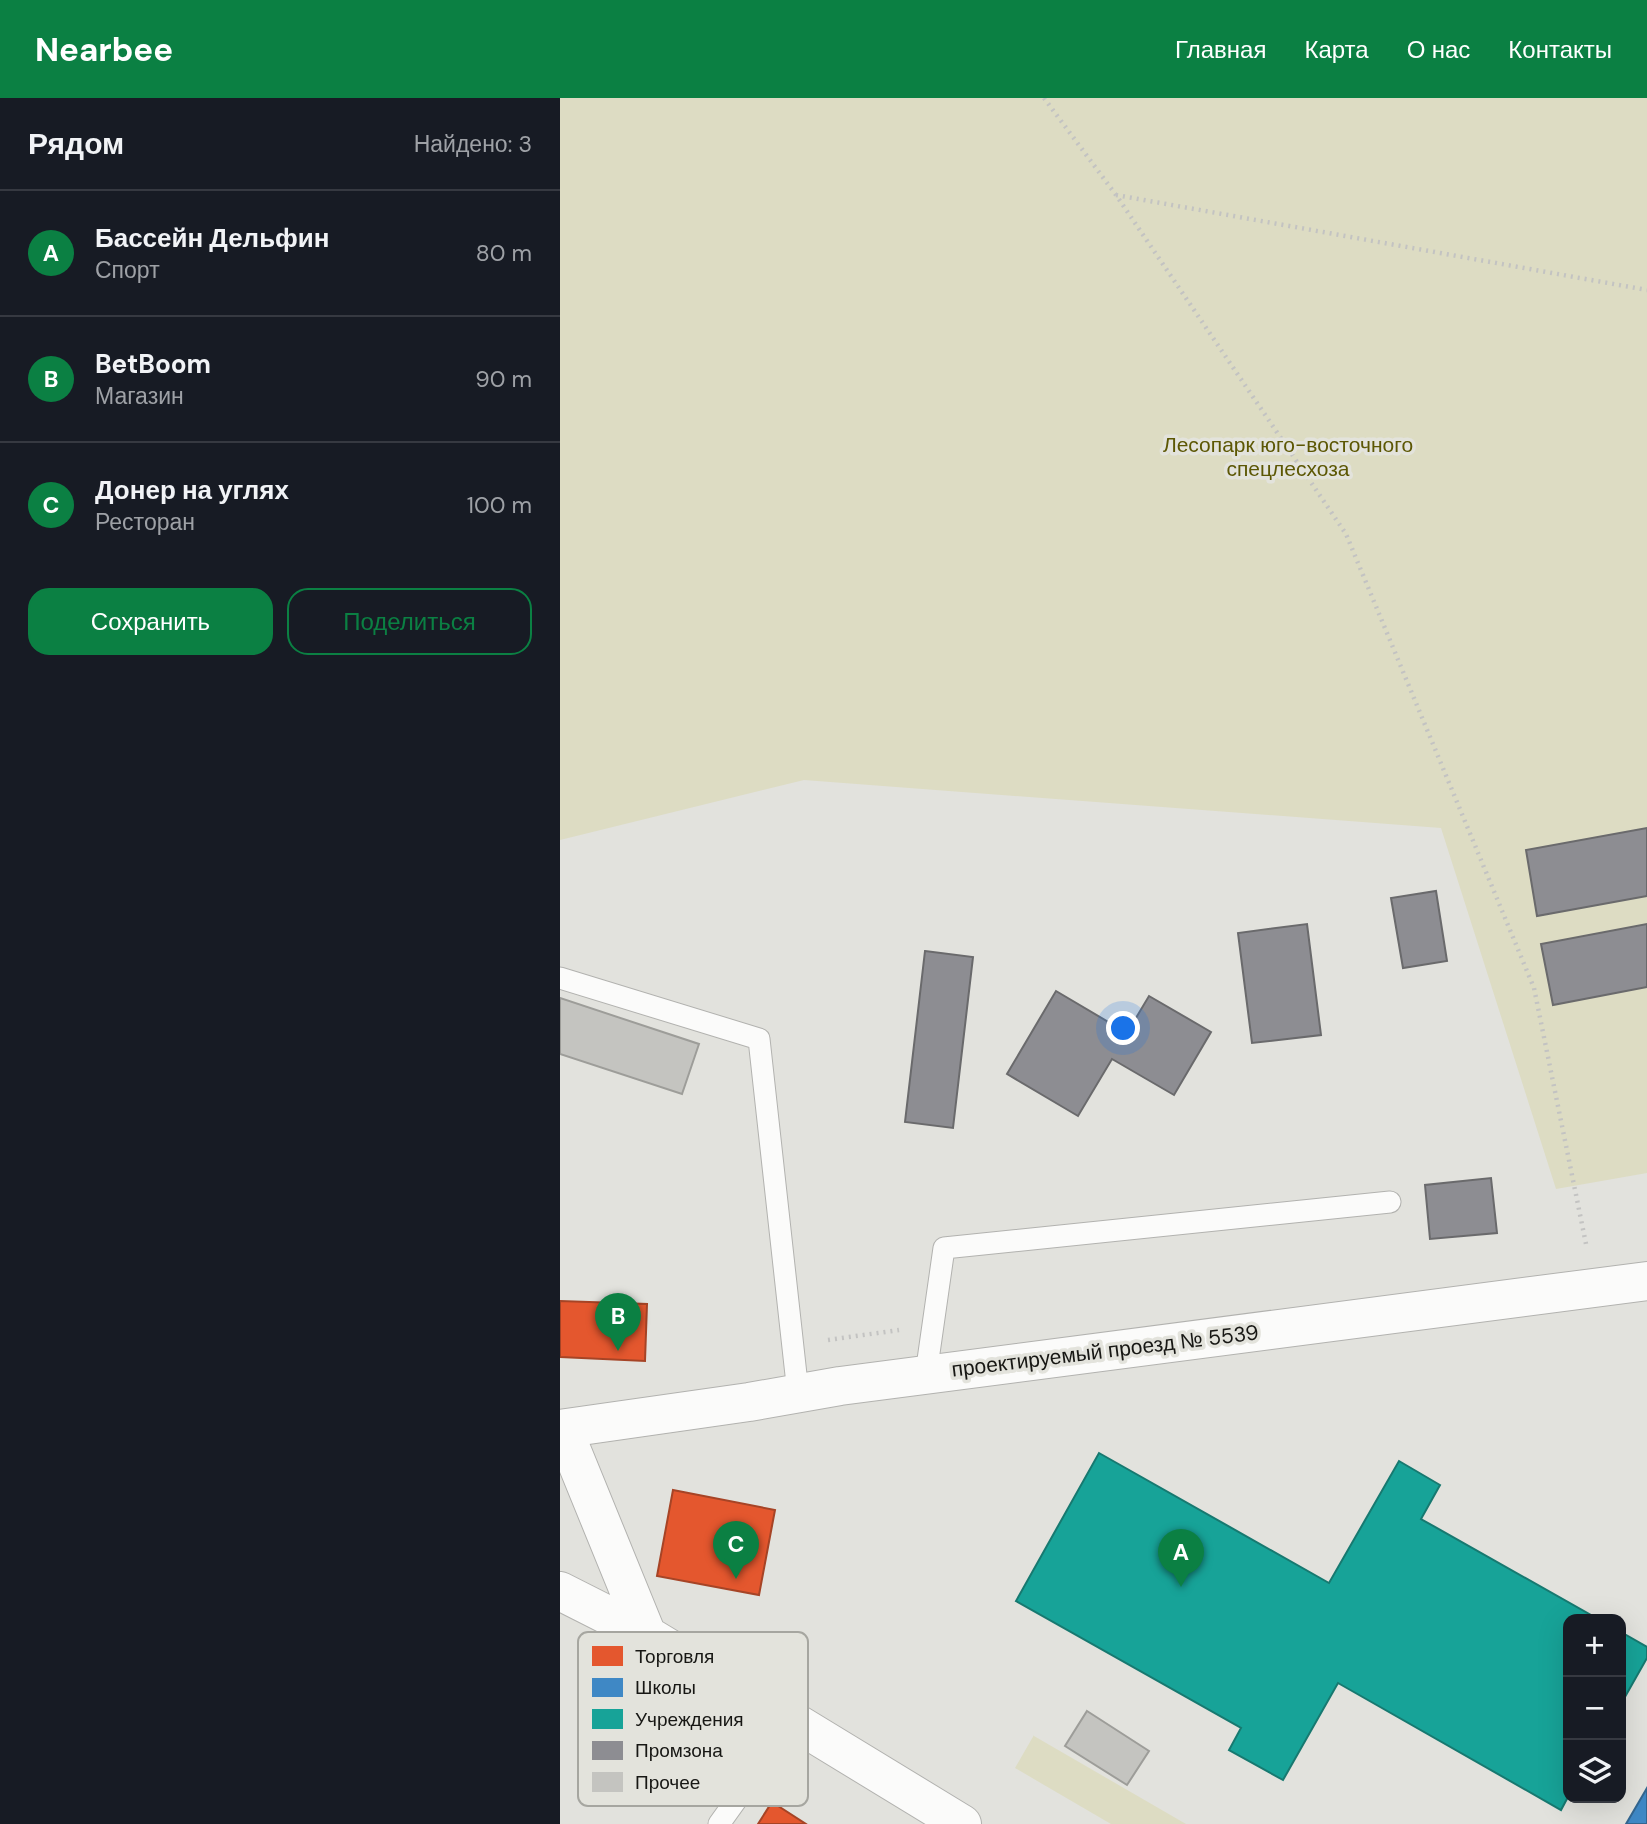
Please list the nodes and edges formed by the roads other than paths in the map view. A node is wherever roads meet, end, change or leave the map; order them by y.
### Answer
1 (560, 978) edge
2 (1390, 1202) dead end
3 (1647, 1281) edge
4 (926, 1374) junction
5 (797, 1393) junction
6 (562, 1429) edge
7 (560, 1591) edge
8 (641, 1632) edge
9 (646, 1632) edge
10 (808, 1730) edge
11 (732, 1806) edge
12 (719, 1824) edge
13 (962, 1824) edge

1 - 5 lane
2 - 4 lane
3 - 4 street, проектируемый проезд № 5539
4 - 5 street, проектируемый проезд № 5539
5 - 6 street, проектируемый проезд № 5539
6 - 9 street
7 - 8 street
10 - 13 street
11 - 12 lane

